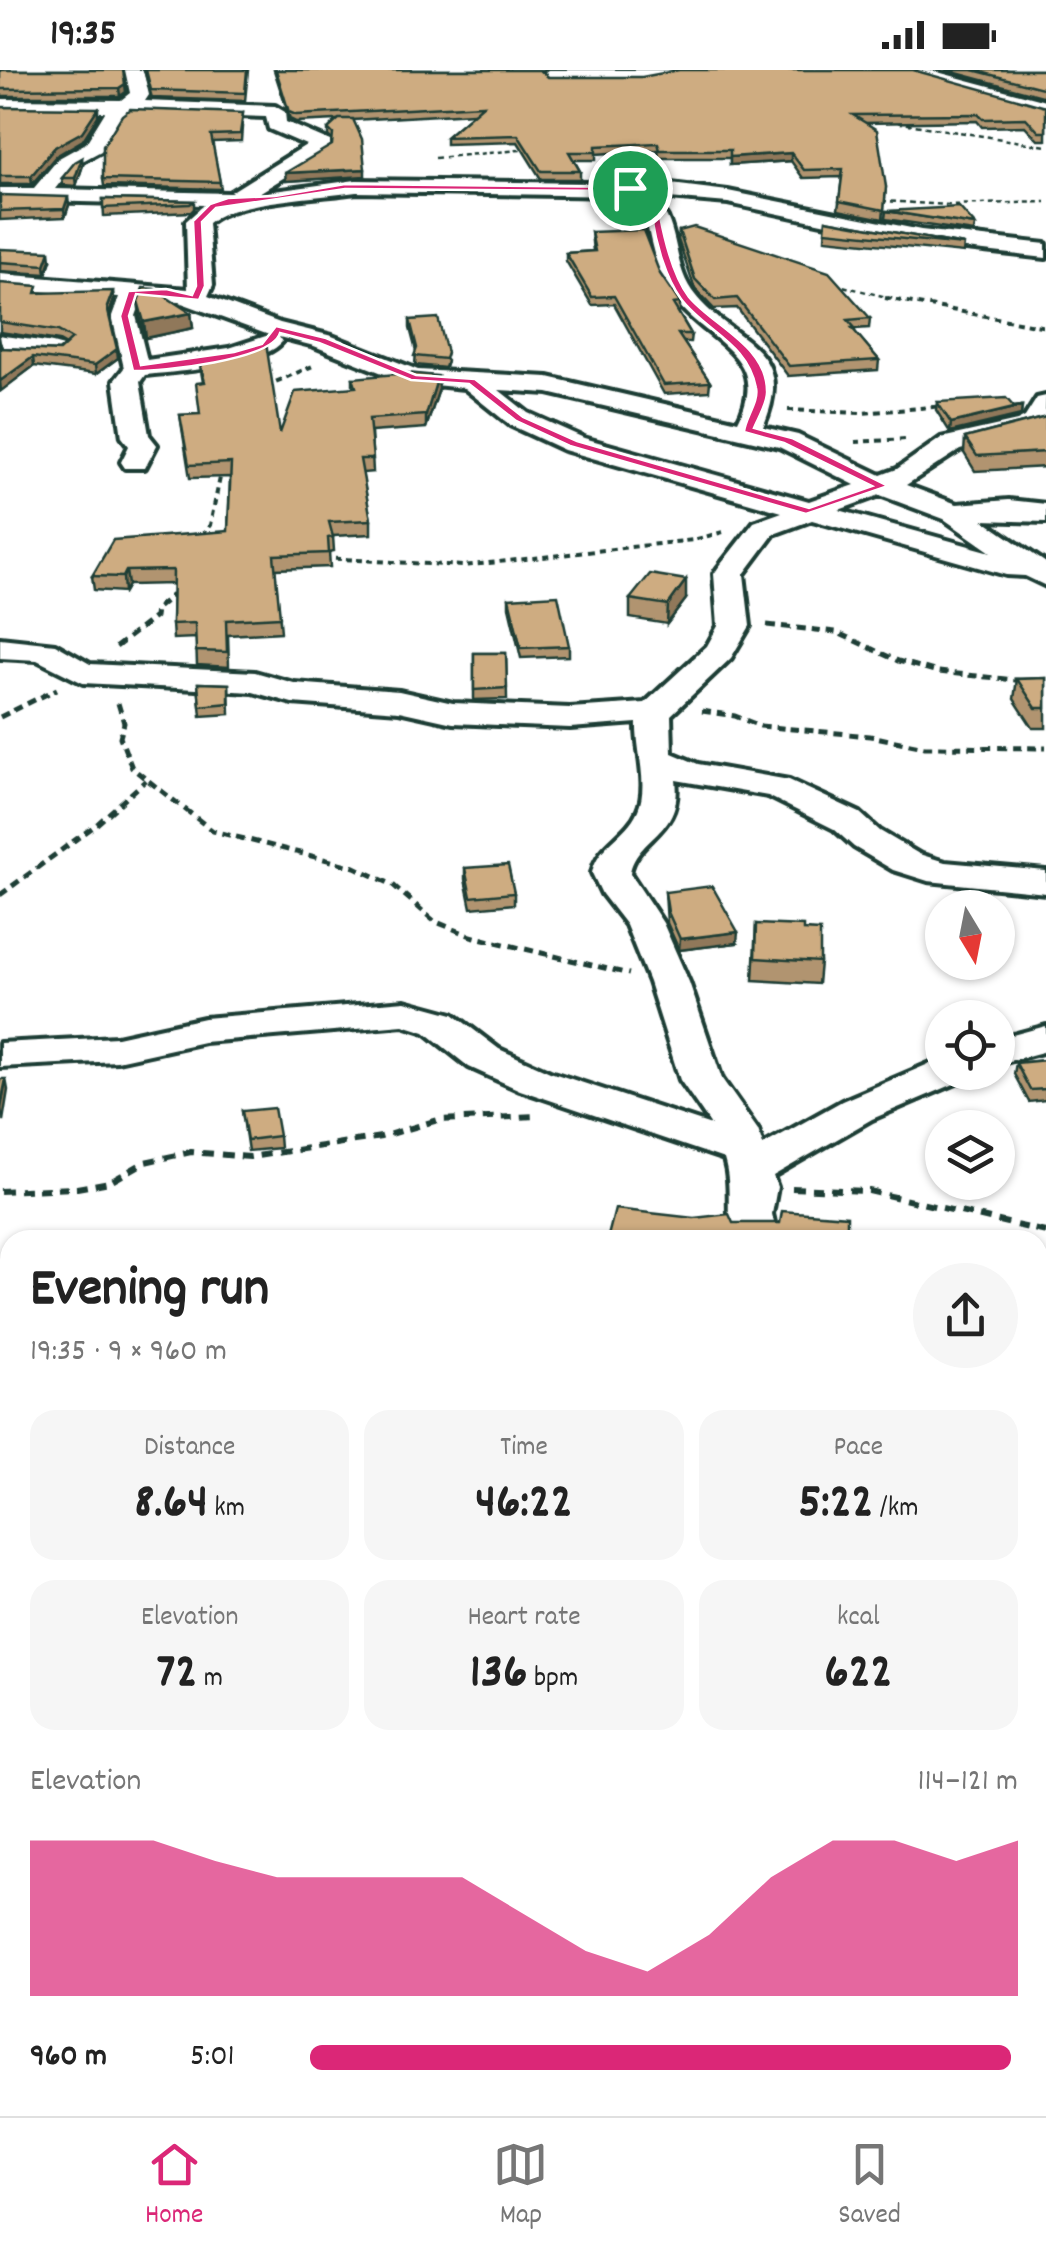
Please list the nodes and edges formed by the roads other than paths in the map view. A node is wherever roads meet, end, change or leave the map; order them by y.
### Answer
1 (134, 70) edge
2 (677, 70) edge
3 (909, 70) edge
4 (550, 75) edge
5 (992, 90) junction
6 (1046, 97) edge
7 (0, 104) edge
8 (128, 104) junction
9 (1046, 108) edge
10 (630, 188) junction
11 (41, 192) junction
12 (0, 194) edge
13 (228, 200) junction
14 (1046, 251) edge
15 (0, 281) edge
16 (132, 291) junction
17 (196, 298) junction
18 (276, 329) junction
19 (0, 342) edge
20 (58, 350) edge
21 (137, 369) junction
22 (472, 381) junction
23 (1046, 404) edge
24 (752, 419) junction
25 (136, 462) dead end
26 (882, 486) junction
27 (810, 512) junction
28 (1046, 512) edge
29 (954, 513) junction
30 (1046, 577) edge
31 (0, 648) edge
32 (659, 708) junction
33 (656, 759) junction
34 (1046, 882) edge
35 (1046, 1038) edge
36 (1015, 1047) edge
37 (0, 1055) edge
38 (925, 1081) edge
39 (748, 1169) junction
40 (752, 1230) edge

1 - 8 street
2 - 4 street
3 - 5 street
5 - 6 street
5 - 9 street
7 - 8 street
8 - 11 street
8 - 13 street
10 - 13 street
10 - 14 street
10 - 24 street
11 - 12 street
11 - 13 street
13 - 17 street
15 - 16 street
16 - 17 street
16 - 21 street
17 - 18 street
18 - 21 street
18 - 22 street
19 - 20 street
21 - 25 street
22 - 24 street
22 - 27 street
23 - 26 street
24 - 26 street
26 - 27 street
26 - 29 street
27 - 30 street
27 - 32 street
28 - 29 street
29 - 30 street
31 - 32 street
32 - 33 street
33 - 34 street
33 - 39 street
35 - 36 street
37 - 39 street
38 - 39 street
39 - 40 street

